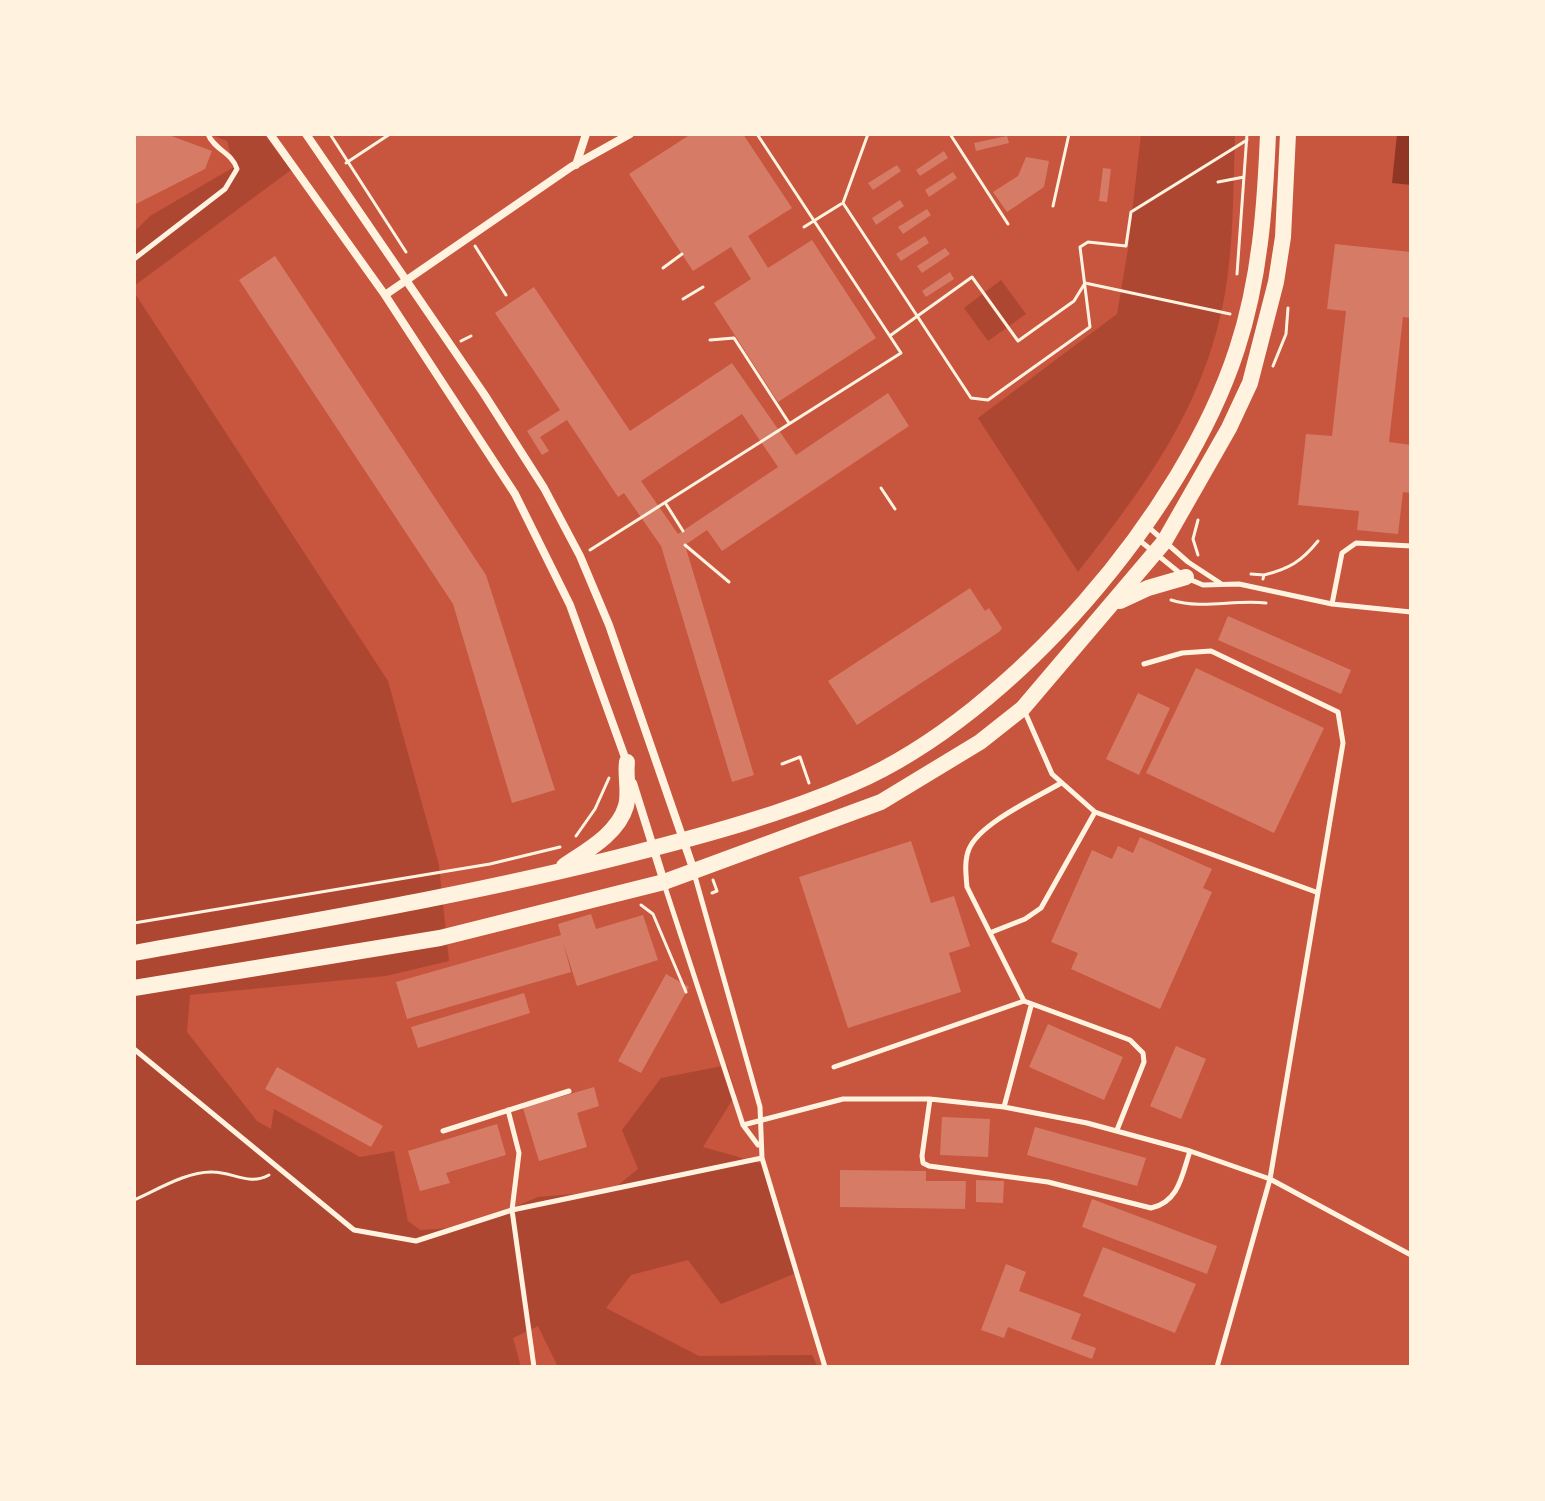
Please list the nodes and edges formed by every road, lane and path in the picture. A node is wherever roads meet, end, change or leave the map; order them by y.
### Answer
1 (208, 134) edge
2 (270, 134) edge
3 (306, 134) edge
4 (330, 134) edge
5 (390, 134) edge
6 (586, 134) edge
7 (630, 134) edge
8 (757, 134) edge
9 (868, 134) edge
10 (950, 134) edge
11 (1069, 134) edge
12 (1247, 134) edge
13 (1268, 134) edge
14 (1288, 134) edge
15 (1247, 140) junction
16 (346, 163) junction
17 (576, 166) junction
18 (1244, 177) junction
19 (1218, 182) dead end
20 (843, 203) junction
21 (1053, 206) dead end
22 (815, 220) junction
23 (1008, 224) dead end
24 (804, 227) dead end
25 (469, 236) junction
26 (406, 252) dead end
27 (682, 254) dead end
28 (134, 259) edge
29 (663, 268) dead end
30 (408, 280) junction
31 (1236, 280) dead end
32 (1085, 283) junction
33 (703, 287) dead end
34 (385, 295) junction
35 (506, 295) dead end
36 (683, 299) dead end
37 (1232, 303) dead end
38 (1226, 314) dead end
39 (918, 315) junction
40 (1226, 327) dead end
41 (890, 335) junction
42 (471, 336) dead end
43 (710, 340) dead end
44 (461, 341) dead end
45 (789, 423) junction
46 (881, 488) dead end
47 (665, 502) junction
48 (895, 509) dead end
49 (1140, 530) junction
50 (683, 531) dead end
51 (1318, 541) dead end
52 (685, 545) dead end
53 (1411, 546) edge
54 (1160, 548) junction
55 (580, 556) junction
56 (1264, 575) dead end
57 (1186, 577) junction
58 (729, 582) dead end
59 (1221, 583) junction
60 (1164, 598) dead end
61 (1114, 604) junction
62 (1272, 604) dead end
63 (1332, 604) junction
64 (1411, 612) edge
65 (1144, 664) dead end
66 (1023, 708) junction
67 (782, 764) dead end
68 (626, 765) junction
69 (1061, 783) junction
70 (814, 798) junction
71 (1095, 812) junction
72 (573, 838) dead end
73 (685, 840) junction
74 (566, 844) dead end
75 (653, 848) junction
76 (694, 872) junction
77 (552, 874) junction
78 (664, 882) junction
79 (717, 891) dead end
80 (1316, 892) junction
81 (700, 897) junction
82 (672, 906) junction
83 (653, 914) dead end
84 (134, 923) edge
85 (992, 932) junction
86 (134, 953) edge
87 (134, 988) edge
88 (1024, 1001) junction
89 (1031, 1006) junction
90 (134, 1049) edge
91 (834, 1067) dead end
92 (569, 1091) dead end
93 (930, 1099) junction
94 (1004, 1107) junction
95 (508, 1110) junction
96 (763, 1120) junction
97 (743, 1125) junction
98 (1117, 1130) junction
99 (443, 1131) dead end
100 (758, 1145) junction
101 (1190, 1151) junction
102 (762, 1158) junction
103 (276, 1166) junction
104 (1270, 1179) junction
105 (134, 1200) edge
106 (512, 1210) junction
107 (1411, 1255) edge
108 (534, 1367) edge
109 (825, 1367) edge
110 (1217, 1367) edge

1 - 28 lane
2 - 34 street
3 - 30 street
4 - 16 path
5 - 16 path
6 - 17 street
7 - 17 street
8 - 22 path
9 - 20 path
10 - 23 path
11 - 21 path
12 - 15 path
13 - 49 main road
14 - 54 main road
15 - 18 path
15 - 32 path
16 - 26 path
17 - 25 street
18 - 19 path
18 - 31 path
20 - 22 path
20 - 39 path
22 - 24 path
22 - 41 path
25 - 30 street
25 - 35 path
27 - 29 path
30 - 34 street
30 - 55 street
32 - 38 path
32 - 39 path
32 - 39 path
33 - 36 path
34 - 68 street
37 - 40 path
39 - 41 path
41 - 45 path
42 - 44 path
43 - 45 path
45 - 47 path
46 - 48 path
47 - 50 path
47 - 55 path
49 - 54 lane
49 - 54 lane
49 - 70 main road
51 - 56 path
52 - 58 path
53 - 63 lane
54 - 57 lane
54 - 59 lane
54 - 61 main road
55 - 73 street
57 - 59 lane
57 - 61 main road
59 - 63 lane
60 - 62 path
61 - 66 main road
63 - 64 lane
65 - 80 lane
66 - 69 lane
66 - 76 main road
67 - 70 path
68 - 72 path
68 - 75 street
68 - 77 main road
69 - 71 lane
69 - 85 lane
70 - 73 main road
71 - 80 lane
71 - 85 lane
73 - 75 main road
73 - 76 street
74 - 84 path
75 - 77 main road
75 - 78 street
76 - 78 main road
76 - 81 lane
77 - 86 main road
78 - 82 lane
78 - 87 main road
79 - 81 path
80 - 104 lane
81 - 96 lane
82 - 83 path
82 - 97 lane
85 - 88 lane
88 - 89 lane
88 - 91 lane
89 - 94 lane
89 - 98 lane
90 - 103 lane
92 - 95 lane
93 - 94 lane
93 - 96 lane
93 - 101 lane
94 - 98 lane
95 - 99 lane
95 - 106 lane
96 - 97 lane
96 - 100 lane
97 - 100 lane
98 - 101 lane
100 - 102 lane
101 - 104 lane
102 - 106 lane
102 - 109 lane
103 - 105 path
103 - 106 lane
104 - 107 lane
104 - 110 lane
106 - 108 lane

